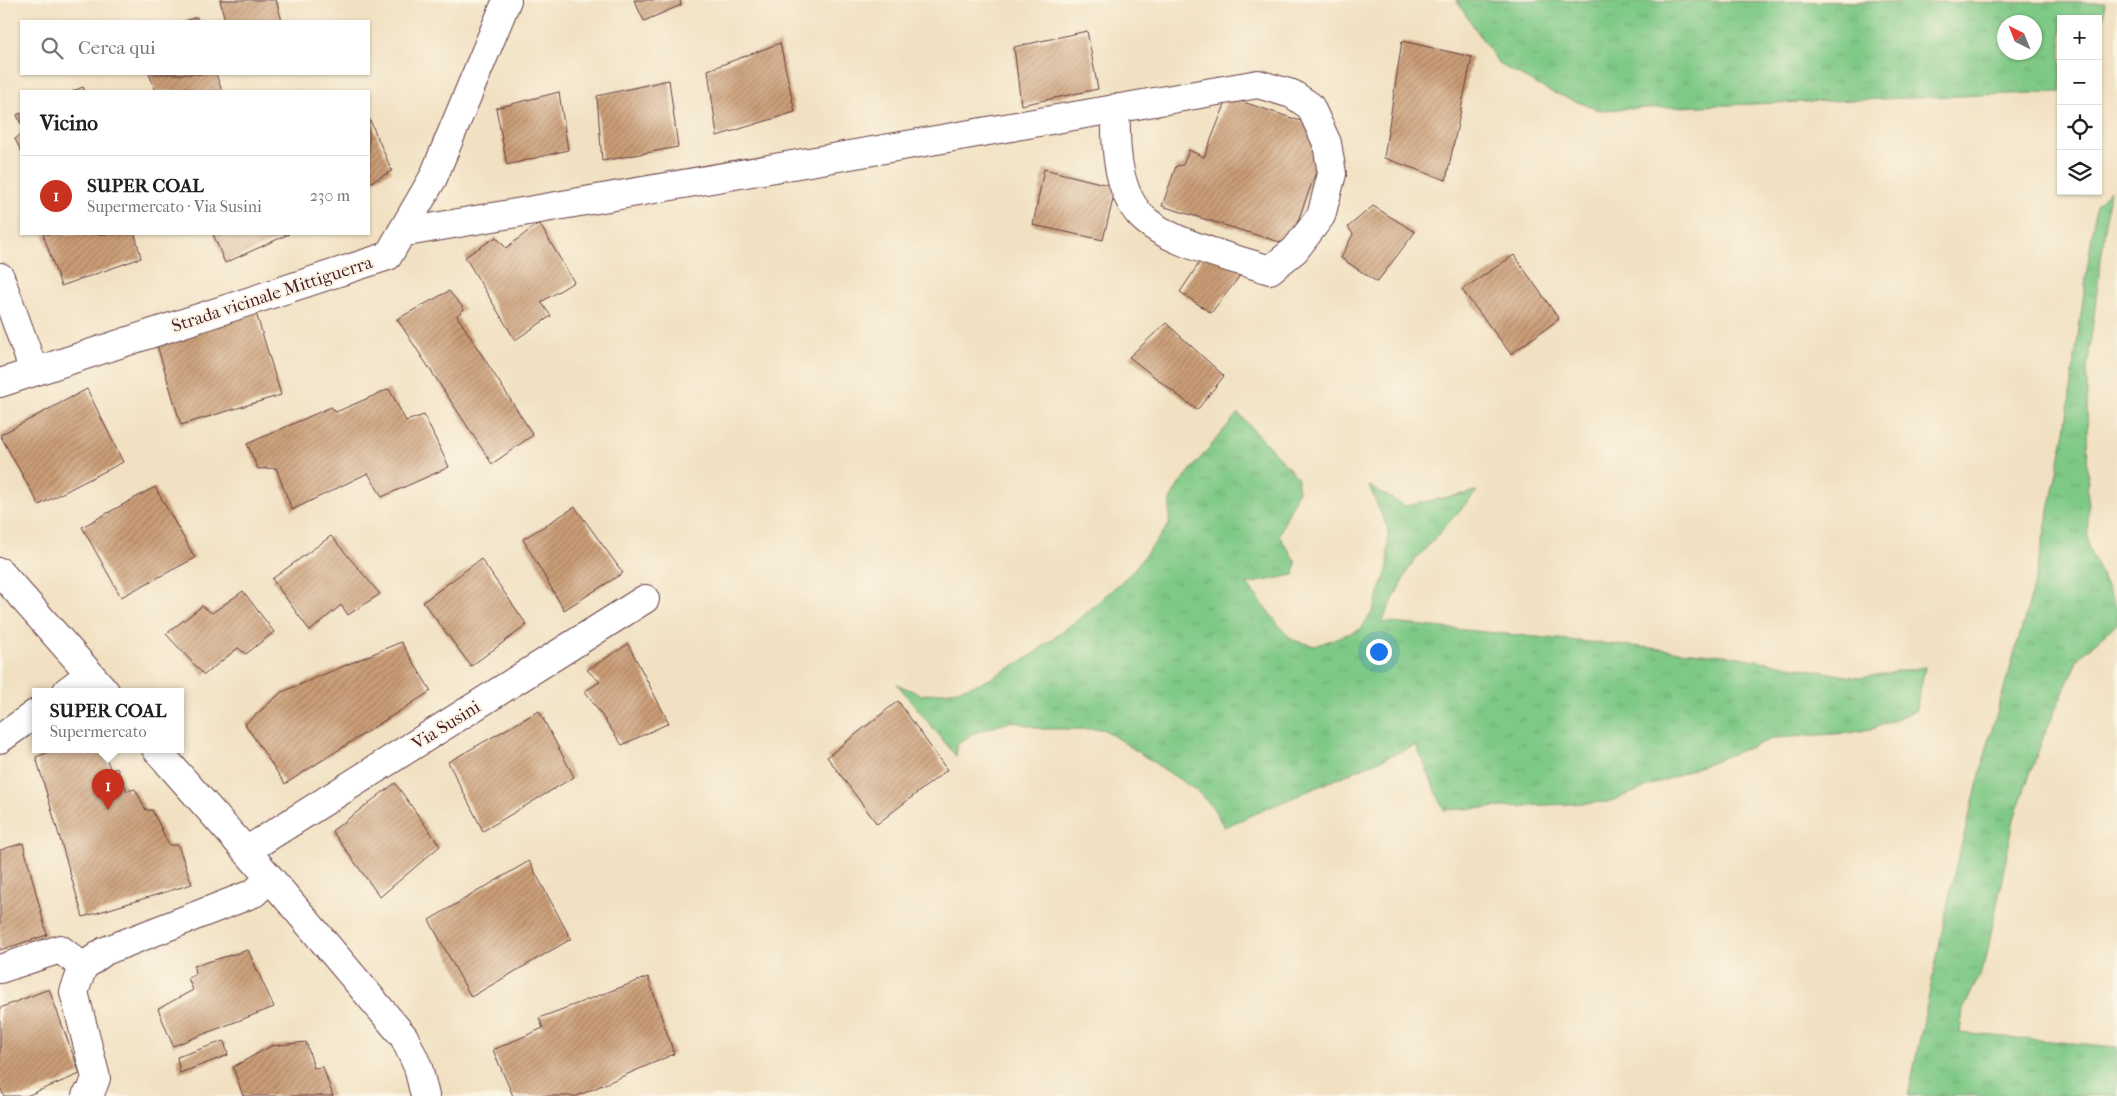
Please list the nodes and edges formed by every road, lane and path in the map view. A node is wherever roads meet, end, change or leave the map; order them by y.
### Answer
1 (508, 0) edge
2 (1116, 108) junction
3 (401, 233) junction
4 (0, 277) edge
5 (34, 372) junction
6 (0, 383) edge
7 (0, 572) edge
8 (646, 599) dead end
9 (97, 682) edge
10 (78, 688) edge
11 (32, 716) edge
12 (0, 739) edge
13 (160, 753) edge
14 (246, 851) junction
15 (270, 878) junction
16 (83, 967) junction
17 (0, 969) edge
18 (86, 1096) edge
19 (425, 1096) edge

1 - 3 street, Strada vicinale Mittiguerra
2 - 2 street
2 - 3 street
3 - 5 street, Strada vicinale Mittiguerra
4 - 5 street
5 - 6 street, Strada vicinale Mittiguerra
7 - 9 street
8 - 14 street, Via Susini
9 - 10 street
11 - 12 street
13 - 14 street
14 - 15 street
15 - 16 street
15 - 19 street
16 - 17 street
16 - 18 street

